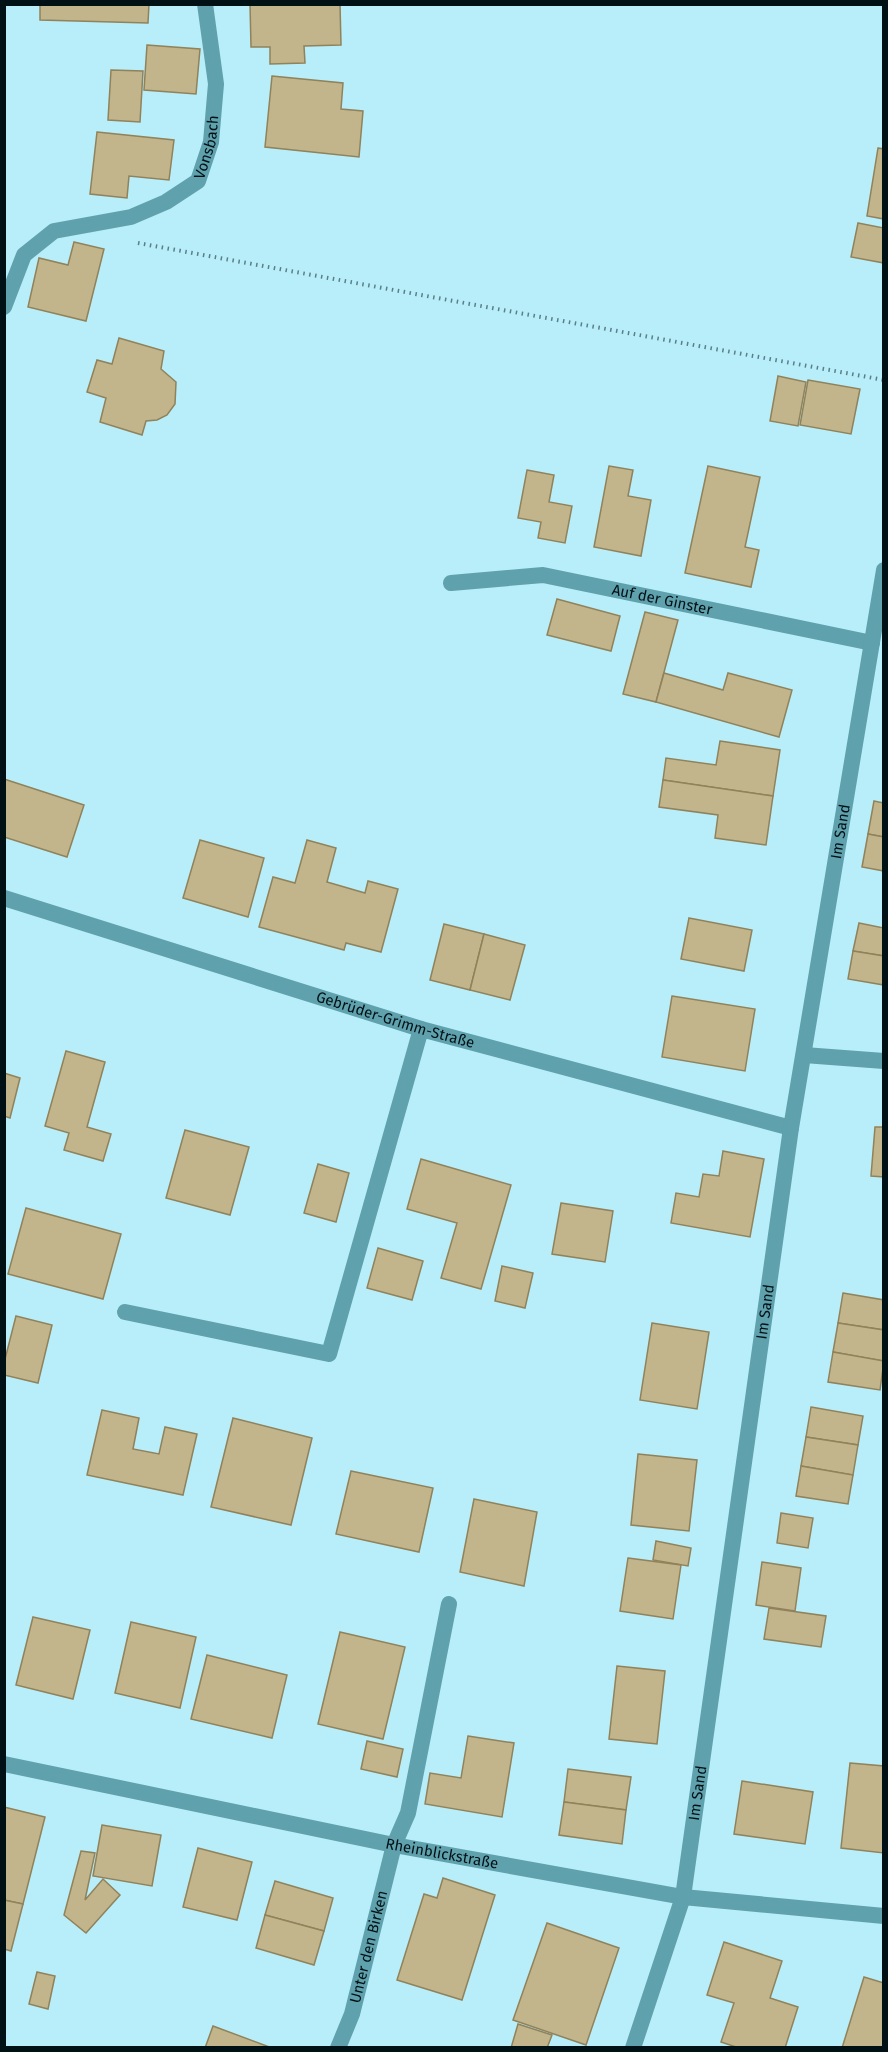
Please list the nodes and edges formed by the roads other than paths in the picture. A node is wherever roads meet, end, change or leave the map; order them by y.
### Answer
1 (205, 4) edge
2 (4, 308) edge
3 (884, 570) edge
4 (451, 583) dead end
5 (872, 643) junction
6 (4, 898) edge
7 (421, 1029) junction
8 (804, 1055) junction
9 (884, 1061) edge
10 (791, 1128) junction
11 (125, 1312) dead end
12 (449, 1604) dead end
13 (4, 1764) edge
14 (394, 1845) junction
15 (683, 1897) junction
16 (884, 1916) edge
17 (338, 2048) edge
18 (633, 2048) edge

1 - 2 street, Vonsbach
3 - 5 street, Im Sand
4 - 5 street, Auf der Ginster
5 - 8 street, Im Sand
6 - 7 street, Gebrüder-Grimm-Straße
7 - 10 street, Gebrüder-Grimm-Straße
7 - 11 street
8 - 9 street
8 - 10 street, Im Sand
10 - 15 street, Im Sand
12 - 14 street, Unter den Birken
13 - 14 street, Rheinblickstraße
14 - 15 street, Rheinblickstraße
14 - 17 street, Unter den Birken
15 - 16 street, Rheinblickstraße
15 - 18 street, Im Sand

